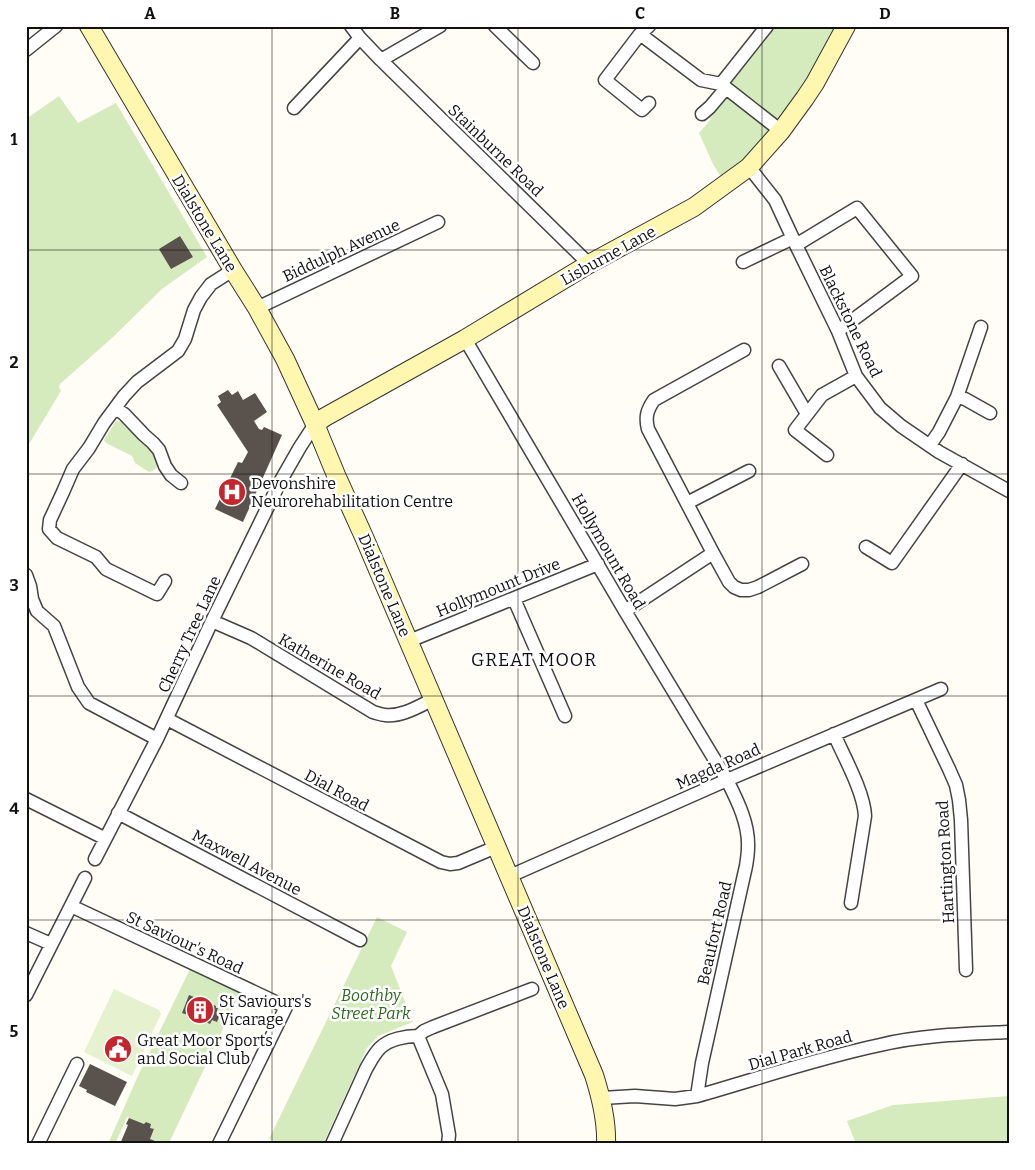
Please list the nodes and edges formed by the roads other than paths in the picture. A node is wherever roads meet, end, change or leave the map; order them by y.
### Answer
1 (56, 26) edge
2 (89, 26) edge
3 (351, 26) edge
4 (440, 26) edge
5 (495, 26) edge
6 (767, 26) edge
7 (846, 26) edge
8 (644, 30) edge
9 (360, 38) junction
10 (26, 50) edge
11 (381, 60) junction
12 (532, 63) dead end
13 (724, 86) junction
14 (650, 103) dead end
15 (294, 108) dead end
16 (702, 114) dead end
17 (781, 131) junction
18 (749, 167) junction
19 (438, 222) dead end
20 (794, 241) junction
21 (743, 262) dead end
22 (590, 264) junction
23 (233, 270) junction
24 (257, 308) junction
25 (980, 327) dead end
26 (838, 331) junction
27 (465, 339) junction
28 (744, 350) dead end
29 (779, 366) dead end
30 (856, 376) junction
31 (957, 397) junction
32 (115, 408) junction
33 (990, 413) dead end
34 (808, 414) junction
35 (315, 424) junction
36 (930, 445) junction
37 (827, 455) dead end
38 (962, 464) junction
39 (749, 471) dead end
40 (180, 483) dead end
41 (1009, 491) edge
42 (686, 503) junction
43 (866, 547) dead end
44 (713, 553) junction
45 (598, 564) junction
46 (802, 565) dead end
47 (26, 575) edge
48 (165, 582) dead end
49 (514, 599) junction
50 (625, 611) junction
51 (212, 621) junction
52 (409, 641) junction
53 (941, 689) dead end
54 (434, 699) junction
55 (916, 700) junction
56 (565, 716) dead end
57 (166, 719) junction
58 (834, 734) junction
59 (157, 739) junction
60 (727, 780) junction
61 (26, 799) edge
62 (118, 813) junction
63 (104, 838) junction
64 (496, 847) junction
65 (95, 859) dead end
66 (510, 876) junction
67 (85, 878) dead end
68 (851, 903) dead end
69 (71, 906) junction
70 (26, 933) edge
71 (360, 940) dead end
72 (52, 944) junction
73 (966, 970) dead end
74 (532, 989) dead end
75 (26, 995) edge
76 (1009, 1032) edge
77 (418, 1036) junction
78 (76, 1064) dead end
79 (697, 1096) junction
80 (602, 1098) junction
81 (38, 1144) edge
82 (219, 1144) edge
83 (332, 1144) edge
84 (448, 1144) edge
85 (606, 1144) edge

1 - 10 street
2 - 23 street, Dialstone Lane
3 - 9 street, Stainburne Road
4 - 11 street
5 - 12 street
6 - 13 street
7 - 17 street, Lisburne Lane
8 - 13 street
8 - 14 street
9 - 11 street, Stainburne Road
9 - 15 street
11 - 22 street, Stainburne Road
13 - 16 street
13 - 17 street
17 - 18 street, Lisburne Lane
18 - 20 street, Blackstone Road
18 - 22 street, Lisburne Lane
19 - 24 street, Biddulph Avenue
20 - 21 street
20 - 26 street, Blackstone Road
20 - 26 street
22 - 27 street, Lisburne Lane
23 - 24 street, Dialstone Lane
23 - 32 street
24 - 35 street, Dialstone Lane
25 - 31 street
26 - 30 street, Blackstone Road
27 - 35 street, Lisburne Lane
27 - 45 street, Hollymount Road
28 - 42 street
29 - 34 street
30 - 34 street
30 - 36 street, Blackstone Road
31 - 33 street
31 - 36 street
32 - 40 street
32 - 48 street
34 - 37 street
35 - 51 street, Cherry Tree Lane
35 - 52 street, Dialstone Lane
36 - 38 street, Blackstone Road
38 - 41 street, Blackstone Road
38 - 43 street
39 - 42 street
42 - 44 street
44 - 46 street
44 - 50 street
45 - 49 street, Hollymount Drive
45 - 50 street, Hollymount Road
47 - 59 street
49 - 52 street, Hollymount Drive
49 - 56 street
50 - 60 street, Hollymount Road
51 - 54 street, Katherine Road
51 - 57 street, Cherry Tree Lane
52 - 54 street, Dialstone Lane
53 - 55 street, Magda Road
54 - 64 street, Dialstone Lane
55 - 58 street, Magda Road
55 - 73 street, Hartington Road
57 - 59 street, Cherry Tree Lane
57 - 64 street, Dial Road
58 - 60 street, Magda Road
58 - 68 street
59 - 62 street, Cherry Tree Lane
60 - 66 street, Magda Road
60 - 79 street, Beaufort Road
61 - 63 street
62 - 63 street, Cherry Tree Lane
62 - 71 street, Maxwell Avenue
63 - 65 street, Cherry Tree Lane
64 - 66 street, Dialstone Lane
66 - 80 street, Dialstone Lane
67 - 69 street
69 - 72 street
69 - 82 street, St Saviour's Road
70 - 72 street
72 - 75 street
74 - 77 street
76 - 79 street, Dial Park Road
77 - 83 street
77 - 84 street
78 - 81 street
79 - 80 street, Dial Park Road
80 - 85 street, Dialstone Lane

